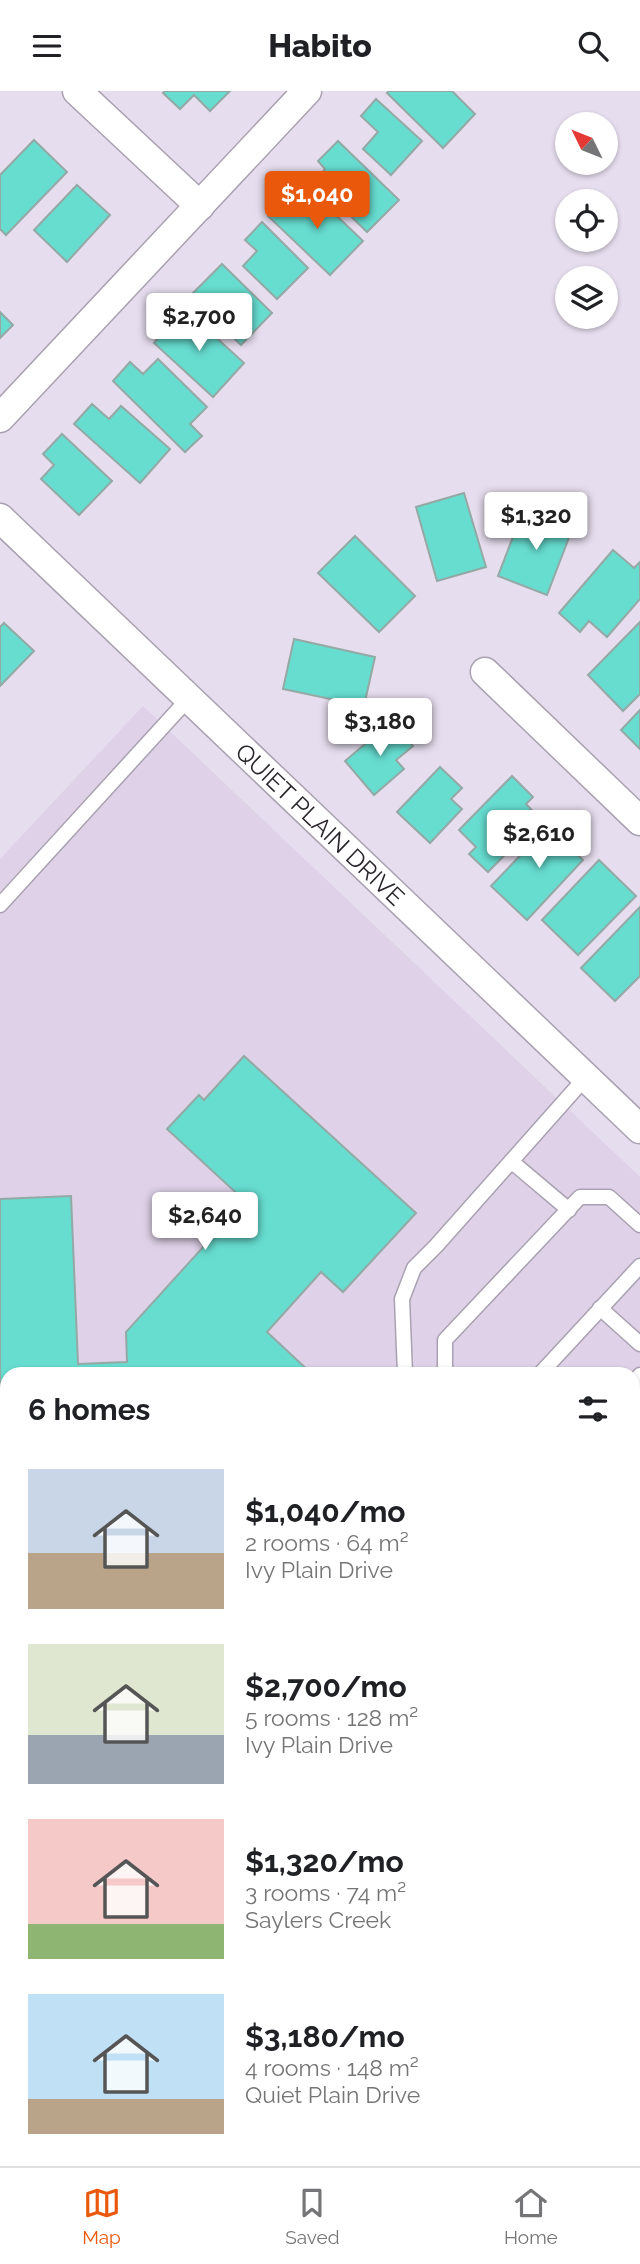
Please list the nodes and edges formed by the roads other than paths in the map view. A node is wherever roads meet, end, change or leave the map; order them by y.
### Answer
1 (77, 91) edge
2 (307, 91) edge
3 (200, 206) junction
4 (0, 418) edge
5 (0, 518) edge
6 (485, 672) dead end
7 (189, 698) junction
8 (640, 821) edge
9 (0, 905) edge
10 (586, 1077) junction
11 (640, 1129) edge
12 (511, 1161) junction
13 (569, 1210) junction
14 (640, 1225) edge
15 (640, 1266) edge
16 (600, 1308) junction
17 (640, 1344) edge
18 (405, 1367) edge
19 (445, 1367) edge
20 (546, 1367) edge

1 - 3 street
2 - 3 street
3 - 4 street
5 - 7 street, QUIET PLAIN DRIVE
6 - 8 street
7 - 9 lane
7 - 10 street, QUIET PLAIN DRIVE
10 - 11 street, QUIET PLAIN DRIVE
10 - 12 lane
12 - 13 lane
12 - 18 lane
13 - 14 lane
13 - 19 lane
15 - 16 lane
16 - 17 lane
16 - 20 lane

